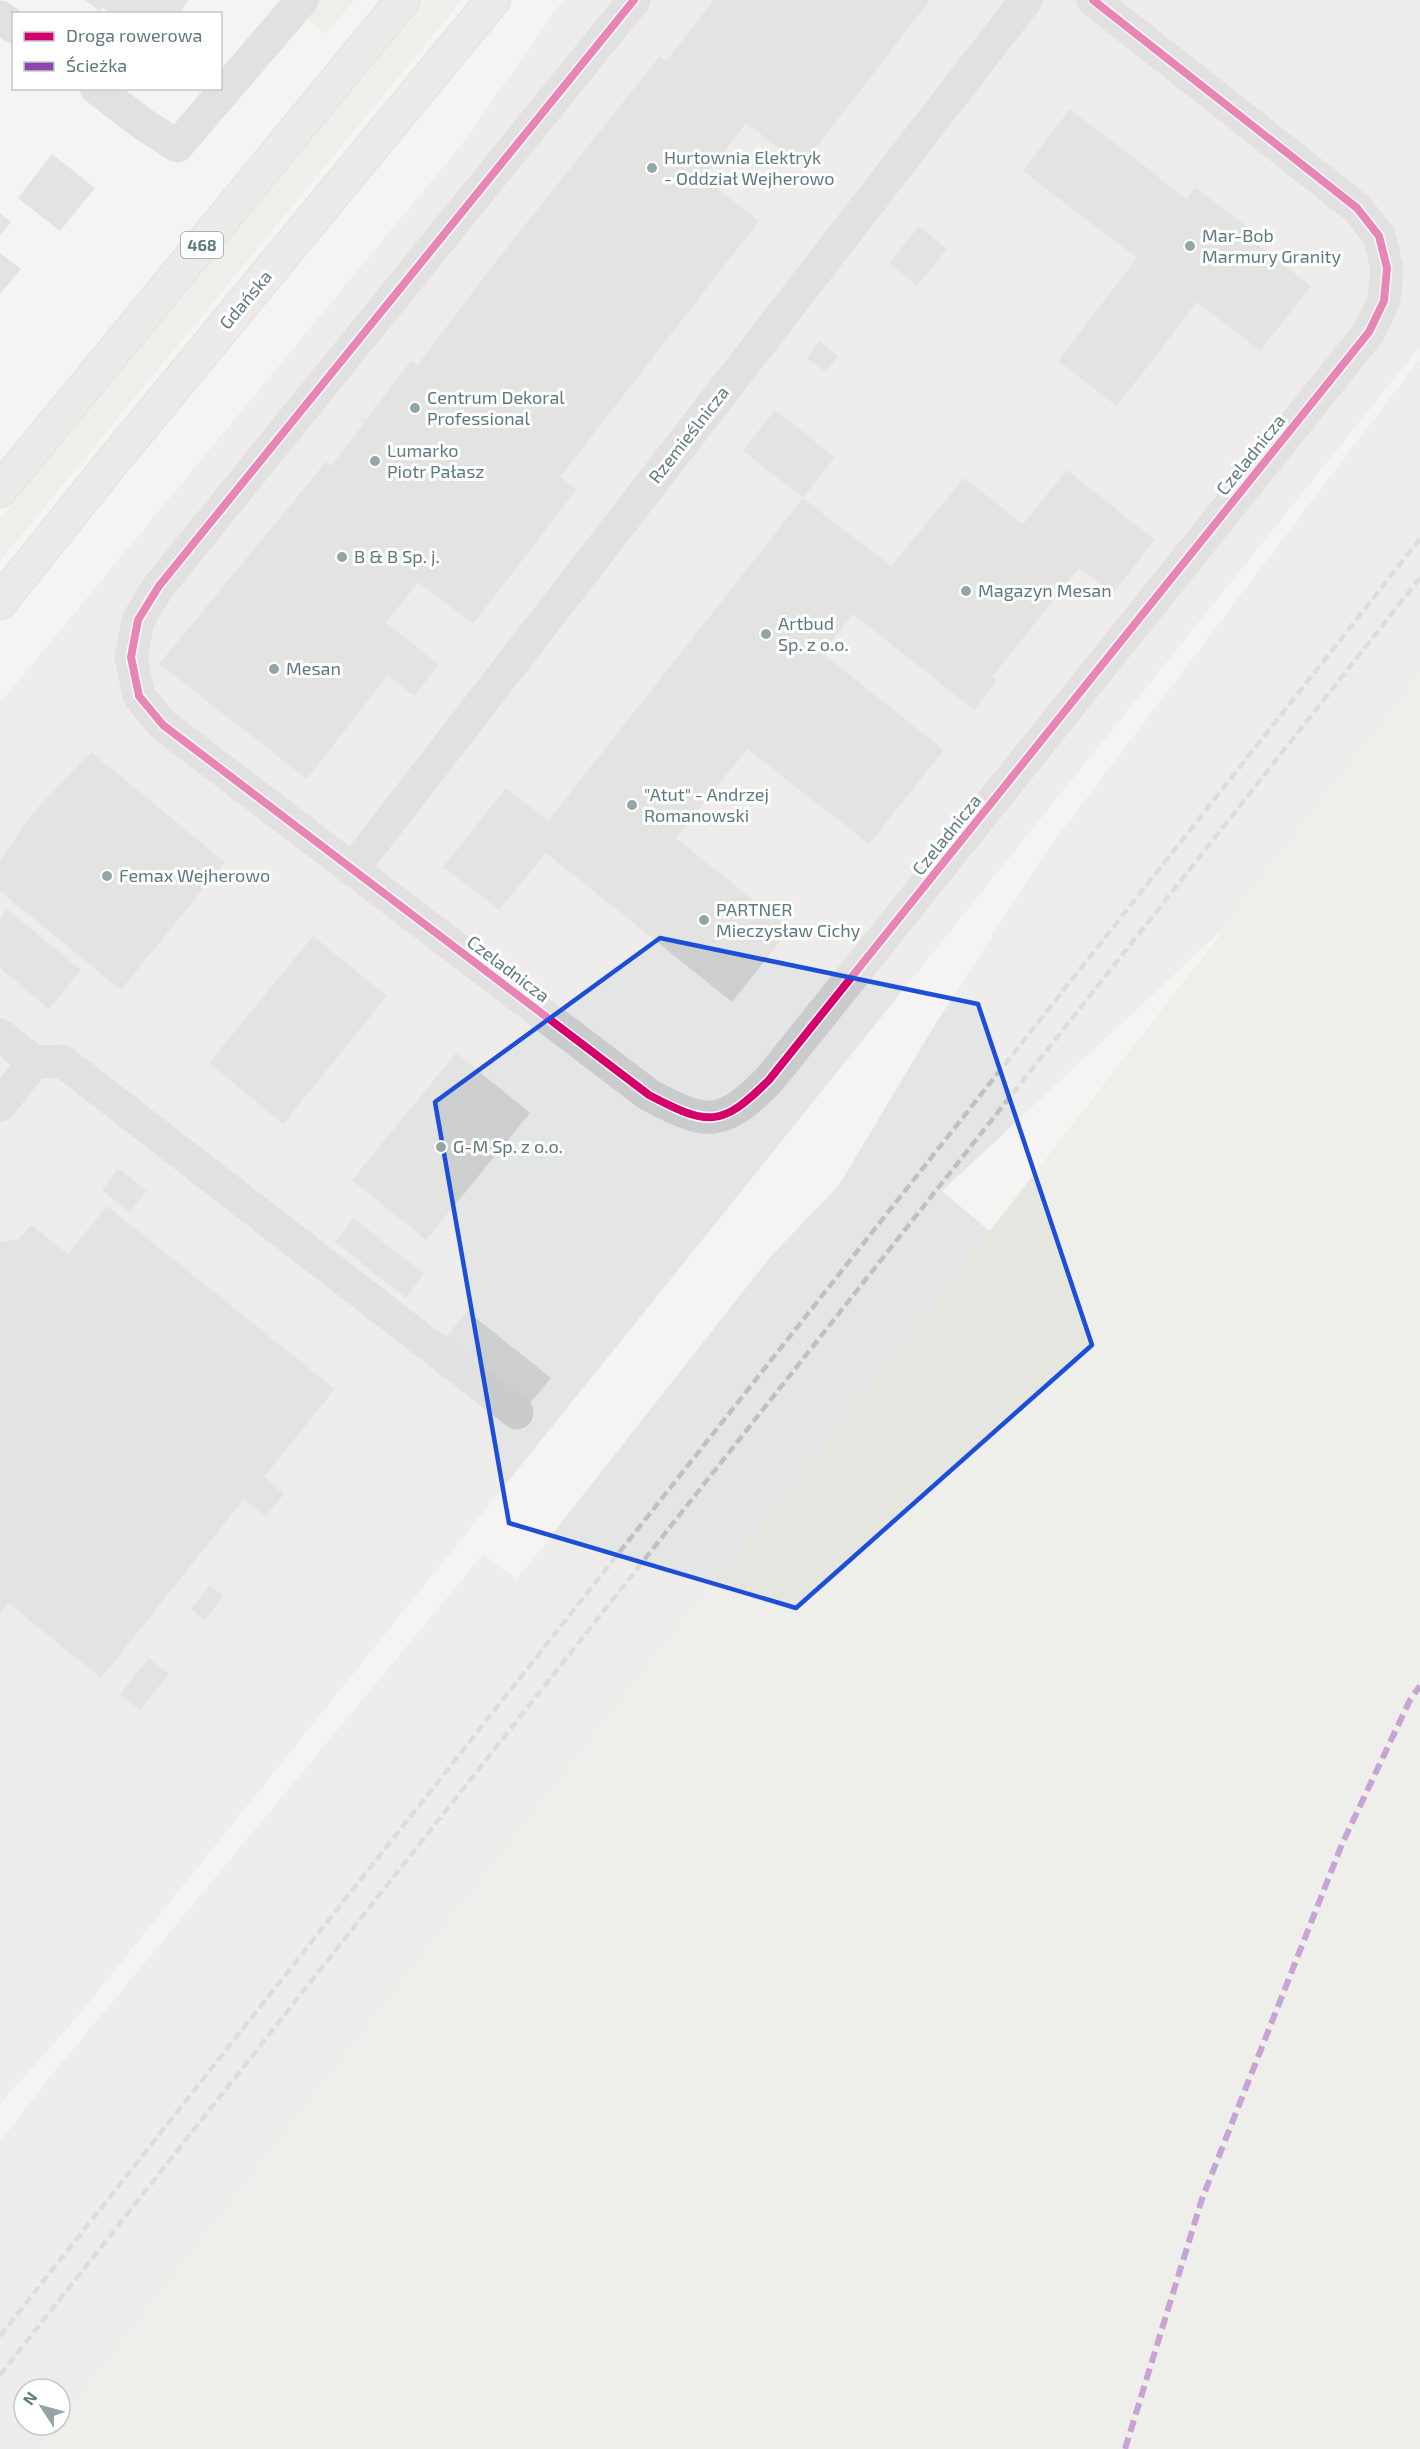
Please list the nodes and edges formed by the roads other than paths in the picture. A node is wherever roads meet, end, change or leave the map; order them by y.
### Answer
1 (302, 0) edge
2 (403, 0) edge
3 (493, 0) edge
4 (633, 0) edge
5 (1026, 0) edge
6 (1093, 0) edge
7 (99, 90) edge
8 (0, 490) edge
9 (29, 567) junction
10 (0, 602) edge
11 (0, 610) edge
12 (352, 870) junction
13 (0, 1035) edge
14 (34, 1062) junction
15 (0, 1105) edge
16 (517, 1413) dead end

1 - 7 street
2 - 8 main road, 468
3 - 9 main road, Gdańska
4 - 12 street, Czeladnicza
5 - 12 street, Rzemieślnicza
6 - 12 street, Czeladnicza
9 - 10 main road, Gdańska
9 - 11 main road
13 - 14 street
14 - 15 street
14 - 16 street

